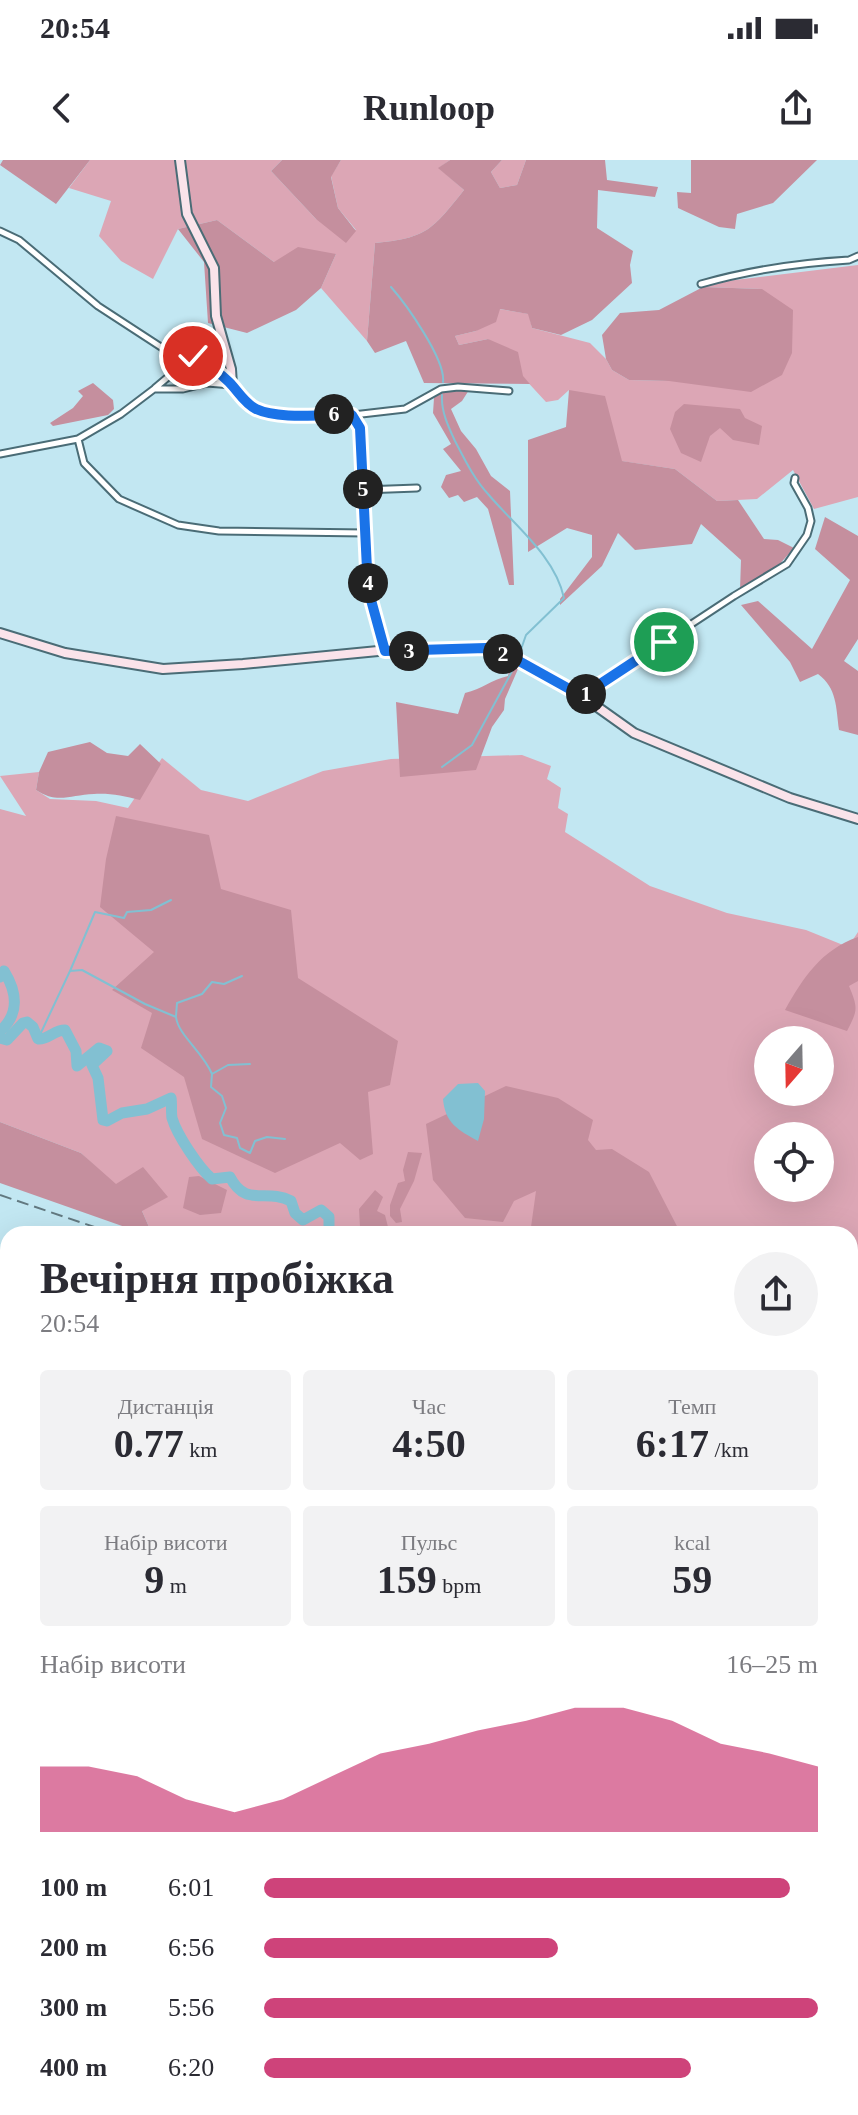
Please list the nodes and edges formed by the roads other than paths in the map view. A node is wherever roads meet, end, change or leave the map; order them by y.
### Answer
1 (180, 160) edge
2 (0, 231) edge
3 (858, 256) edge
4 (701, 284) dead end
5 (221, 335) junction
6 (193, 356) junction
7 (232, 385) junction
8 (154, 389) junction
9 (509, 391) dead end
10 (352, 415) junction
11 (78, 439) junction
12 (0, 454) edge
13 (795, 478) dead end
14 (417, 488) dead end
15 (363, 490) junction
16 (365, 533) junction
17 (0, 633) edge
18 (385, 651) junction
19 (582, 696) junction
20 (858, 819) edge

1 - 5 street
2 - 6 street
3 - 4 street
5 - 6 street
5 - 7 street
6 - 7 street
6 - 8 street
7 - 8 street
7 - 10 street
8 - 11 street
9 - 10 street
10 - 15 street
11 - 12 street
11 - 16 street
13 - 19 street
14 - 15 street
15 - 16 street
16 - 18 street
17 - 18 street
18 - 19 street
19 - 20 street

